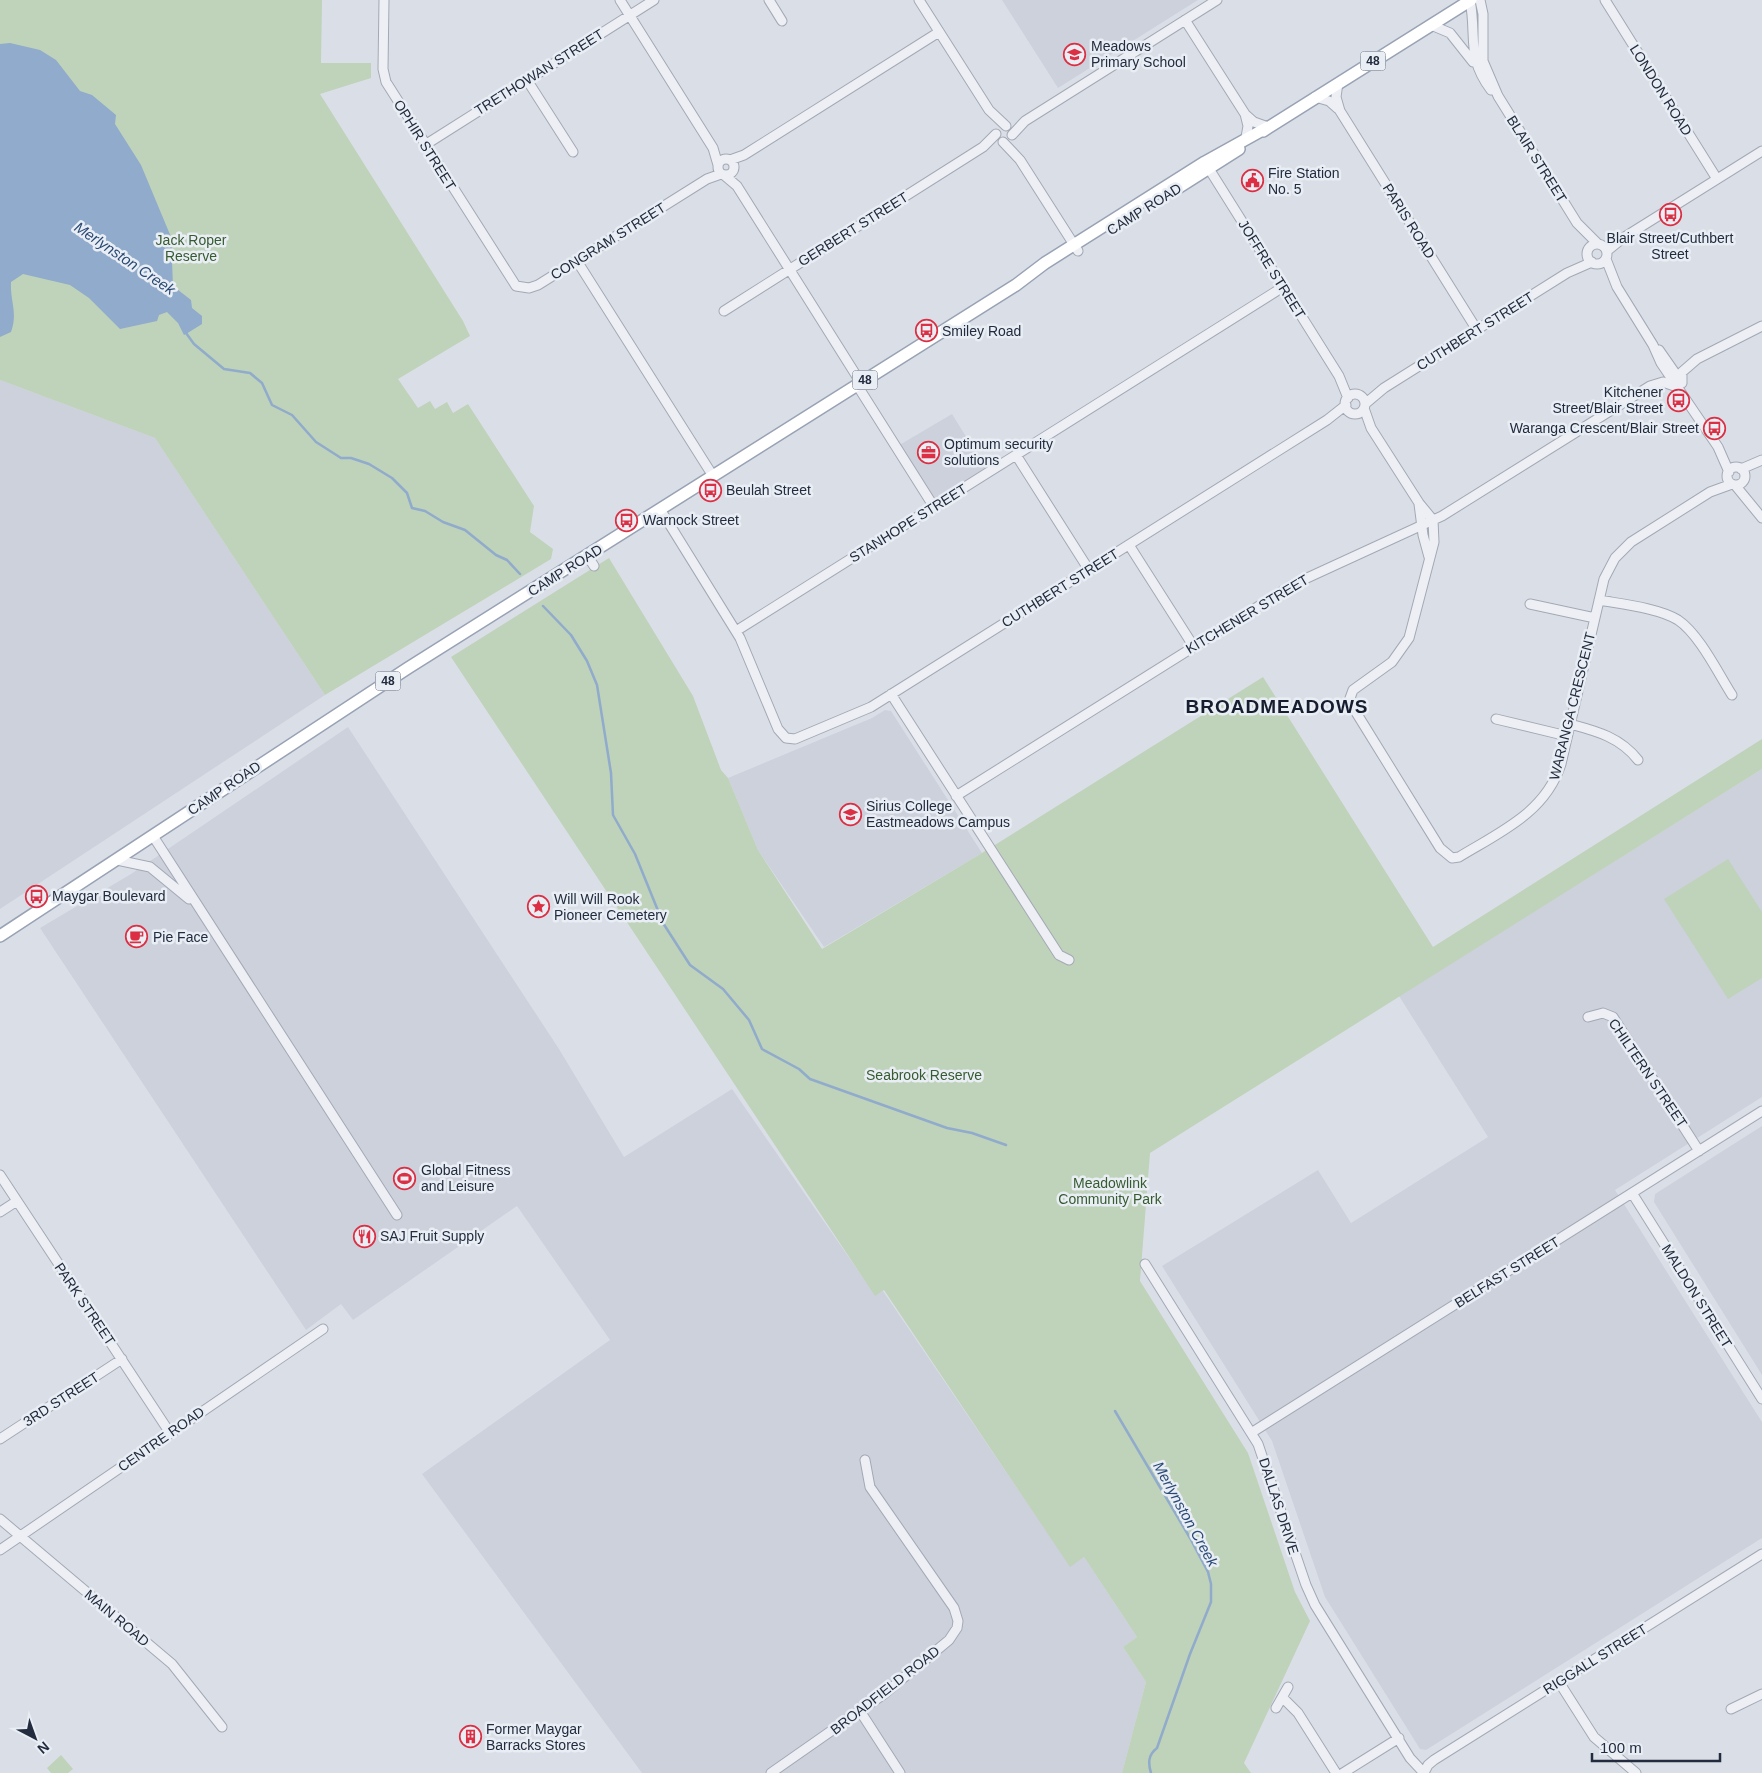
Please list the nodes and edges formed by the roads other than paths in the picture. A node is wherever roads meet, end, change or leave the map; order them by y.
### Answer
1 (384, 0) edge
2 (620, 0) edge
3 (654, 0) edge
4 (769, 0) edge
5 (919, 0) edge
6 (1217, 0) edge
7 (1470, 0) edge
8 (1480, 0) edge
9 (1605, 0) edge
10 (629, 16) junction
11 (1185, 20) junction
12 (782, 21) dead end
13 (1431, 24) junction
14 (939, 32) junction
15 (1475, 64) junction
16 (527, 80) junction
17 (1338, 83) junction
18 (1498, 96) junction
19 (1315, 97) junction
20 (989, 110) junction
21 (1340, 111) junction
22 (1245, 114) junction
23 (1268, 127) junction
24 (1009, 131) junction
25 (999, 137) junction
26 (1246, 137) junction
27 (425, 145) junction
28 (713, 148) junction
29 (1762, 151) edge
30 (573, 152) dead end
31 (1020, 160) junction
32 (731, 164) junction
33 (1207, 165) junction
34 (720, 170) junction
35 (1717, 179) junction
36 (737, 186) junction
37 (1577, 223) junction
38 (1076, 248) junction
39 (1603, 250) junction
40 (1591, 258) junction
41 (577, 261) junction
42 (789, 270) junction
43 (509, 277) joint
44 (1283, 287) junction
45 (1617, 287) junction
46 (724, 311) dead end
47 (1762, 326) edge
48 (1477, 330) junction
49 (1697, 359) junction
50 (1664, 362) junction
51 (859, 384) junction
52 (1679, 385) junction
53 (1650, 386) junction
54 (1356, 404) junction
55 (1718, 447) junction
56 (1016, 455) junction
57 (1761, 460) edge
58 (1742, 473) junction
59 (713, 476) junction
60 (1731, 479) junction
61 (1419, 504) junction
62 (1754, 506) junction
63 (934, 507) junction
64 (660, 509) junction
65 (1762, 518) edge
66 (1433, 520) junction
67 (1422, 525) junction
68 (1129, 544) junction
69 (587, 555) junction
70 (1430, 557) junction
71 (594, 566) dead end
72 (1089, 570) junction
73 (1599, 600) junction
74 (1530, 604) dead end
75 (1595, 618) junction
76 (736, 631) junction
77 (1194, 647) junction
78 (892, 694) junction
79 (1732, 695) dead end
80 (1496, 719) dead end
81 (1570, 724) junction
82 (1567, 736) junction
83 (1638, 760) dead end
84 (956, 796) junction
85 (153, 836) junction
86 (117, 860) junction
87 (200, 909) junction
88 (0, 936) edge
89 (1069, 960) dead end
90 (1588, 1017) dead end
91 (1762, 1111) edge
92 (1699, 1151) junction
93 (0, 1175) edge
94 (1632, 1193) junction
95 (17, 1201) junction
96 (0, 1212) edge
97 (397, 1215) dead end
98 (1145, 1264) dead end
99 (323, 1328) dead end
100 (122, 1359) junction
101 (1762, 1399) edge
102 (170, 1433) junction
103 (1251, 1433) junction
104 (0, 1439) edge
105 (865, 1460) dead end
106 (0, 1519) edge
107 (22, 1537) junction
108 (0, 1550) edge
109 (1762, 1554) edge
110 (1559, 1682) junction
111 (1288, 1687) dead end
112 (1762, 1694) edge
113 (1283, 1698) junction
114 (1276, 1708) dead end
115 (1731, 1709) dead end
116 (860, 1711) junction
117 (222, 1727) dead end
118 (1399, 1738) junction
119 (1425, 1770) edge
120 (771, 1773) edge
121 (900, 1773) edge
122 (1336, 1773) edge
123 (1343, 1773) edge
124 (1636, 1773) edge

1 - 27 street, OPHIR STREET
2 - 10 street
3 - 10 street, TRETHOWAN STREET
4 - 12 street
5 - 14 street
6 - 11 street
7 - 13 main road, CAMP ROAD / 48
7 - 15 street, BLAIR STREET
8 - 18 street, BLAIR STREET
9 - 35 street, LONDON ROAD
10 - 16 street, TRETHOWAN STREET
10 - 28 street
11 - 22 street
11 - 24 street
13 - 15 street, BLAIR STREET
13 - 17 main road, CAMP ROAD / 48
14 - 20 street
14 - 32 street
15 - 18 street, BLAIR STREET
16 - 27 street, TRETHOWAN STREET
16 - 30 street
17 - 19 main road, CAMP ROAD / 48
17 - 21 street, PARIS ROAD
18 - 37 street, BLAIR STREET
19 - 21 street, PARIS ROAD
19 - 23 main road, CAMP ROAD / 48
20 - 24 street
20 - 25 street
21 - 48 street, PARIS ROAD
22 - 23 street
22 - 26 street
23 - 26 main road, CAMP ROAD / 48
23 - 33 main road, CAMP ROAD / 48
24 - 25 street
24 - 25 street
24 - 31 street
25 - 31 street
25 - 42 street, GERBERT STREET
26 - 33 main road, CAMP ROAD / 48
27 - 43 street, OPHIR STREET
28 - 32 street
28 - 34 street
29 - 35 street
31 - 38 street
32 - 34 street
32 - 34 street
32 - 36 street
33 - 38 main road, CAMP ROAD / 48
33 - 44 street, JOFFRE STREET
34 - 36 street
34 - 41 street, CONGRAM STREET
35 - 39 street
36 - 42 street
37 - 39 street, BLAIR STREET
37 - 40 street, BLAIR STREET
38 - 51 main road, CAMP ROAD / 48
39 - 40 street
39 - 40 street
39 - 45 street, BLAIR STREET
40 - 45 street, BLAIR STREET
40 - 48 street, CUTHBERT STREET
41 - 43 street, CONGRAM STREET
41 - 59 street
42 - 46 street, GERBERT STREET
42 - 51 street
44 - 54 street, JOFFRE STREET
44 - 56 street, STANHOPE STREET
45 - 50 street, BLAIR STREET
47 - 49 street
48 - 54 street, CUTHBERT STREET
49 - 50 street
49 - 52 street
50 - 52 street, BLAIR STREET
50 - 53 street
51 - 59 main road, CAMP ROAD / 48
51 - 63 street
52 - 53 street
52 - 55 street, BLAIR STREET
53 - 66 street, KITCHENER STREET
54 - 61 street, JOFFRE STREET
54 - 68 street, CUTHBERT STREET
55 - 58 street, BLAIR STREET
55 - 60 street, BLAIR STREET
56 - 63 street, STANHOPE STREET
56 - 72 street
57 - 58 street
58 - 60 street
58 - 60 street
58 - 62 street, BLAIR STREET
59 - 64 main road, CAMP ROAD / 48
60 - 62 street, BLAIR STREET
60 - 73 street, WARANGA CRESCENT
61 - 66 street, JOFFRE STREET
61 - 67 street, JOFFRE STREET
62 - 65 street, BLAIR STREET
63 - 76 street, STANHOPE STREET
64 - 69 main road, CAMP ROAD / 48
64 - 76 street
66 - 67 street, KITCHENER STREET
66 - 70 street, WARANGA CRESCENT
67 - 70 street, WARANGA CRESCENT
67 - 77 street, KITCHENER STREET
68 - 72 street, CUTHBERT STREET
68 - 77 street
69 - 71 street
69 - 85 main road, CAMP ROAD / 48
70 - 82 street, WARANGA CRESCENT
72 - 78 street, CUTHBERT STREET
73 - 75 street, WARANGA CRESCENT
73 - 79 street
74 - 75 street
75 - 81 street, WARANGA CRESCENT
76 - 78 street, CUTHBERT STREET
77 - 84 street, KITCHENER STREET
78 - 84 street
80 - 82 street
81 - 82 street, WARANGA CRESCENT
81 - 83 street
84 - 89 street
85 - 86 main road, CAMP ROAD / 48
85 - 87 street
86 - 87 street
86 - 88 main road, CAMP ROAD / 48
87 - 97 street
90 - 92 street, CHILTERN STREET
91 - 92 street, BELFAST STREET
92 - 94 street, BELFAST STREET
93 - 95 street, PARK STREET
94 - 101 street, MALDON STREET
94 - 103 street, BELFAST STREET
95 - 96 street
95 - 100 street, PARK STREET
98 - 103 street, DALLAS DRIVE
99 - 102 street, CENTRE ROAD
100 - 102 street, PARK STREET
100 - 104 street, 3RD STREET
102 - 107 street, CENTRE ROAD
103 - 118 street, DALLAS DRIVE
105 - 116 street, BROADFIELD ROAD
106 - 107 street, MAIN ROAD
107 - 108 street, CENTRE ROAD
107 - 117 street, MAIN ROAD
109 - 110 street, RIGGALL STREET
110 - 119 street, RIGGALL STREET
110 - 124 street
111 - 113 street
112 - 115 street
113 - 114 street
113 - 122 street
116 - 120 street, BROADFIELD ROAD
116 - 121 street
118 - 119 street, DALLAS DRIVE
118 - 123 street

